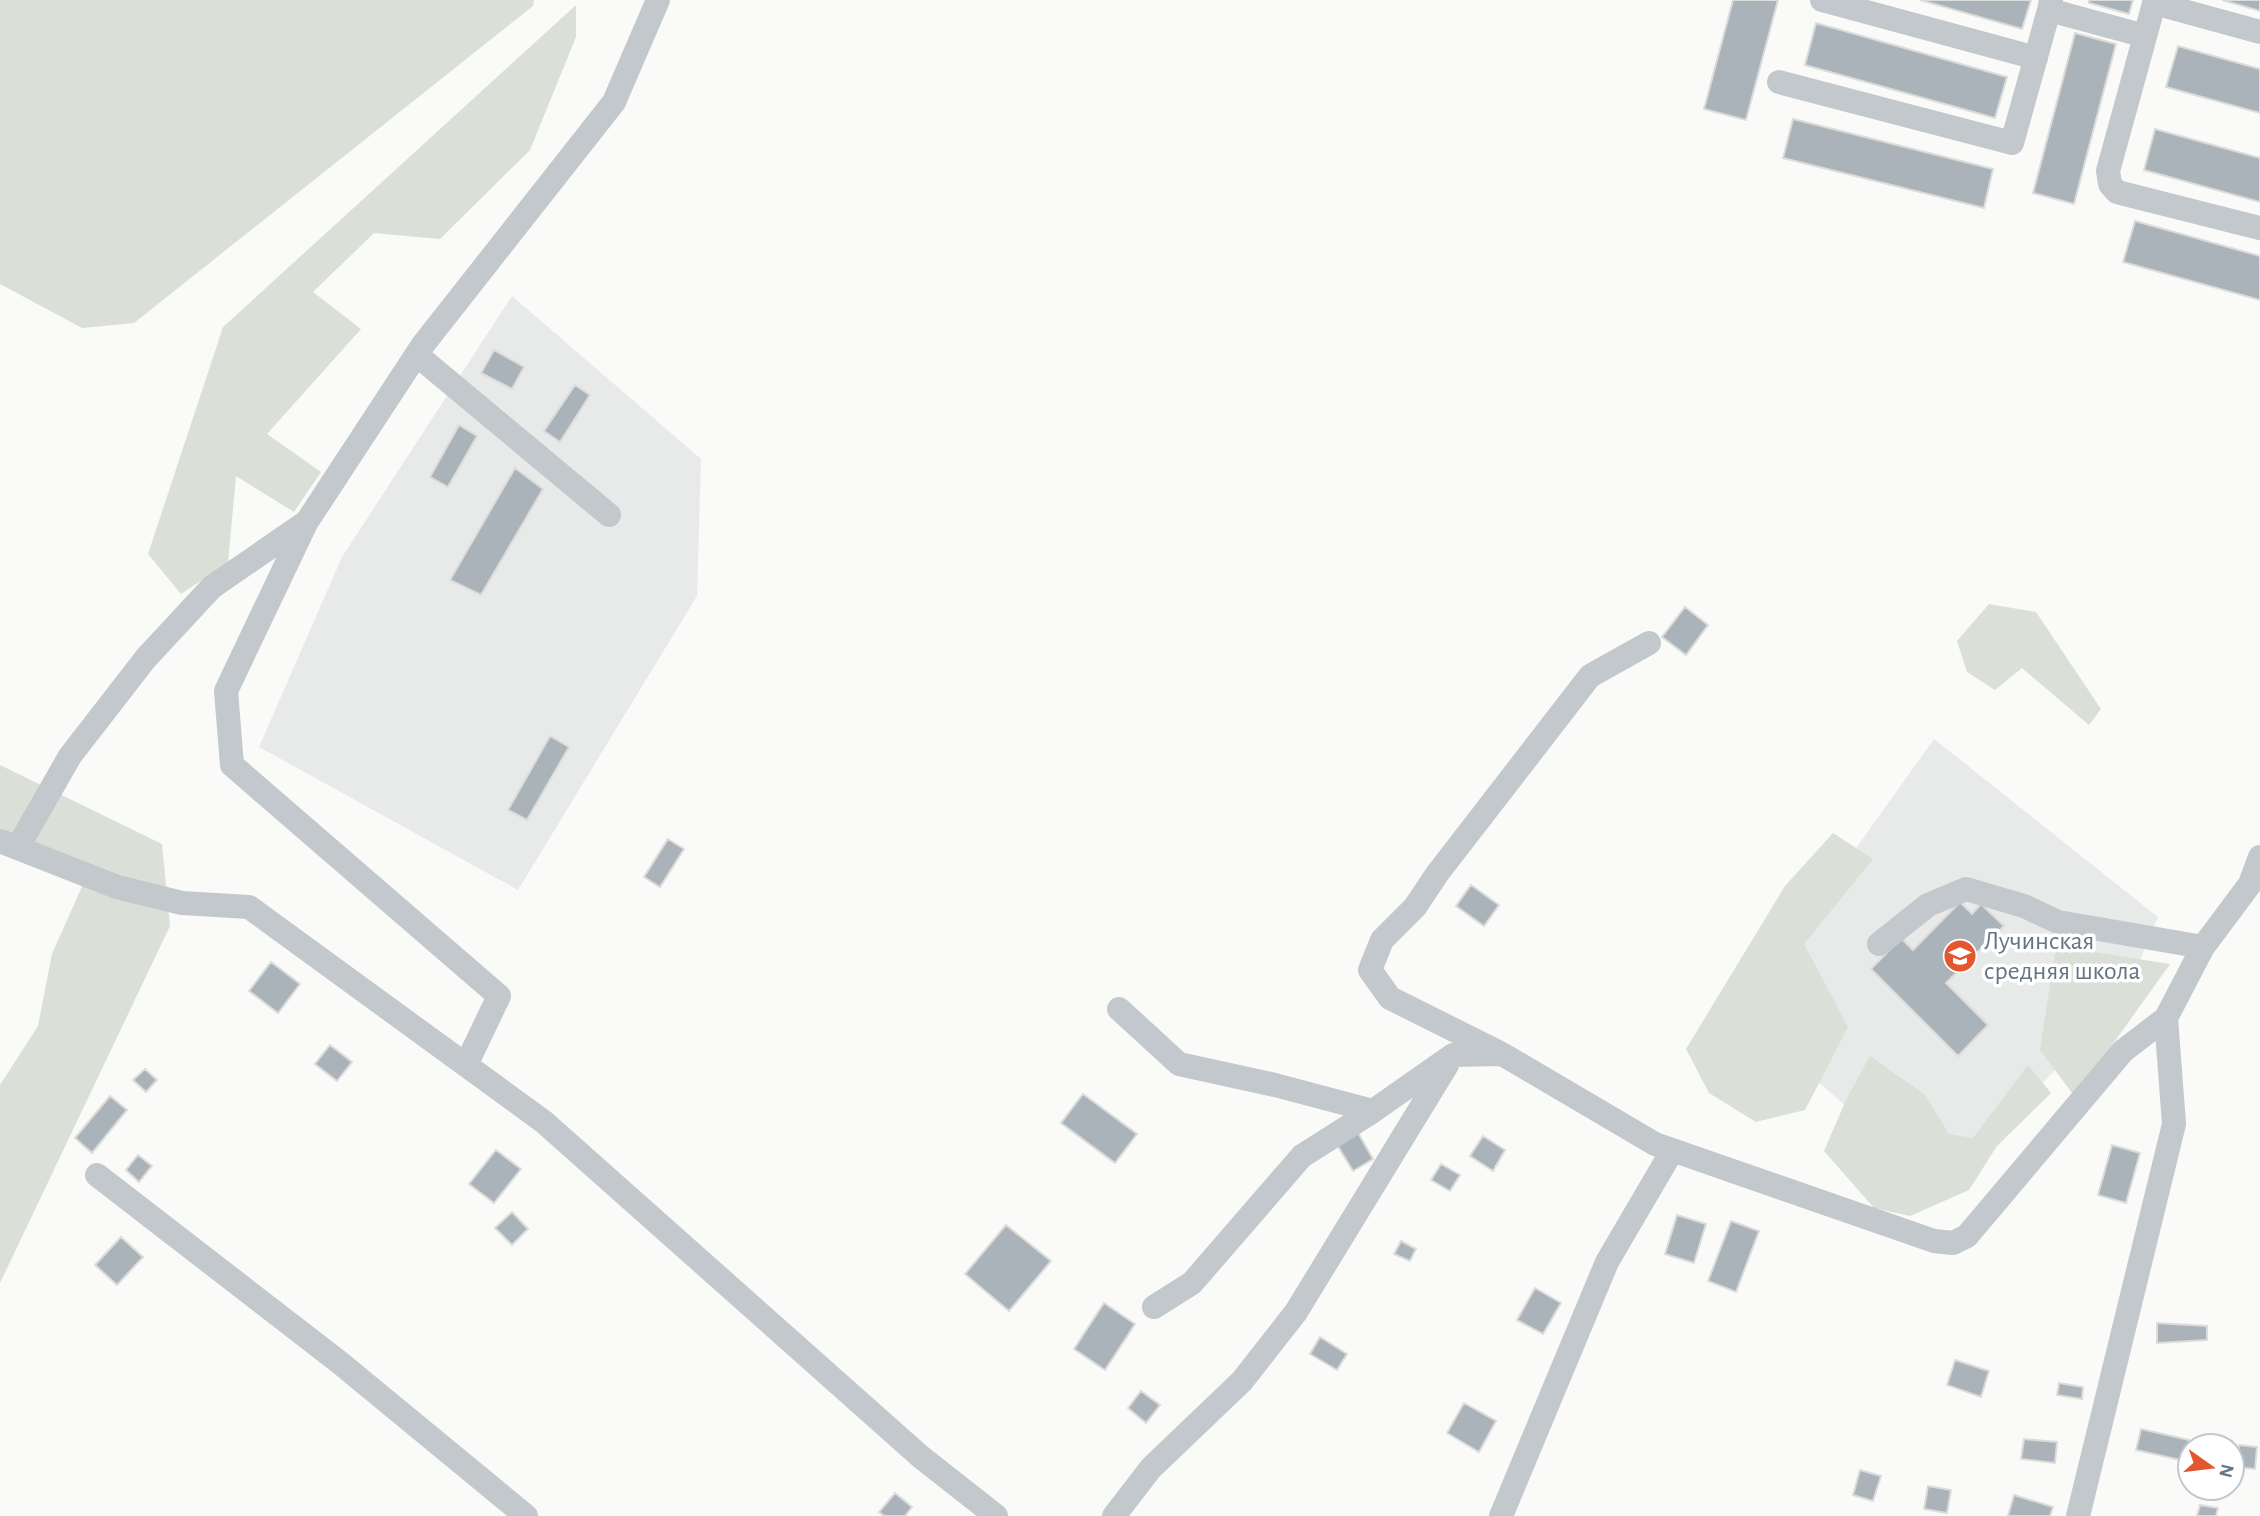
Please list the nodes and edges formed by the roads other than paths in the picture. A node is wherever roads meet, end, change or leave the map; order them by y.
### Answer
1 (658, 0) edge
2 (1822, 0) edge
3 (2154, 1) edge
4 (2050, 5) edge
5 (2260, 32) edge
6 (2145, 36) junction
7 (2036, 58) junction
8 (1779, 82) dead end
9 (2260, 228) edge
10 (417, 355) junction
11 (609, 515) dead end
12 (306, 523) junction
13 (1649, 643) dead end
14 (9, 844) edge
15 (2260, 857) edge
16 (1879, 944) dead end
17 (2203, 947) junction
18 (1119, 1009) dead end
19 (2166, 1018) junction
20 (1502, 1054) junction
21 (1453, 1055) junction
22 (466, 1065) junction
23 (1373, 1111) junction
24 (1672, 1150) junction
25 (97, 1175) dead end
26 (1154, 1307) dead end
27 (526, 1516) edge
28 (996, 1516) edge
29 (1114, 1516) edge
30 (1501, 1516) edge
31 (2078, 1516) edge

1 - 10 street
2 - 7 street
3 - 5 street
3 - 6 street
4 - 6 street
4 - 7 street
6 - 9 street
7 - 8 street
10 - 11 street
10 - 12 street
12 - 14 street
12 - 22 street
13 - 20 street
14 - 22 street
15 - 17 street
16 - 17 street
17 - 19 street
18 - 23 street
19 - 24 street
19 - 31 street
20 - 21 street
20 - 24 street
21 - 23 street
21 - 29 street
22 - 28 street
23 - 26 street
24 - 30 street
25 - 27 street

